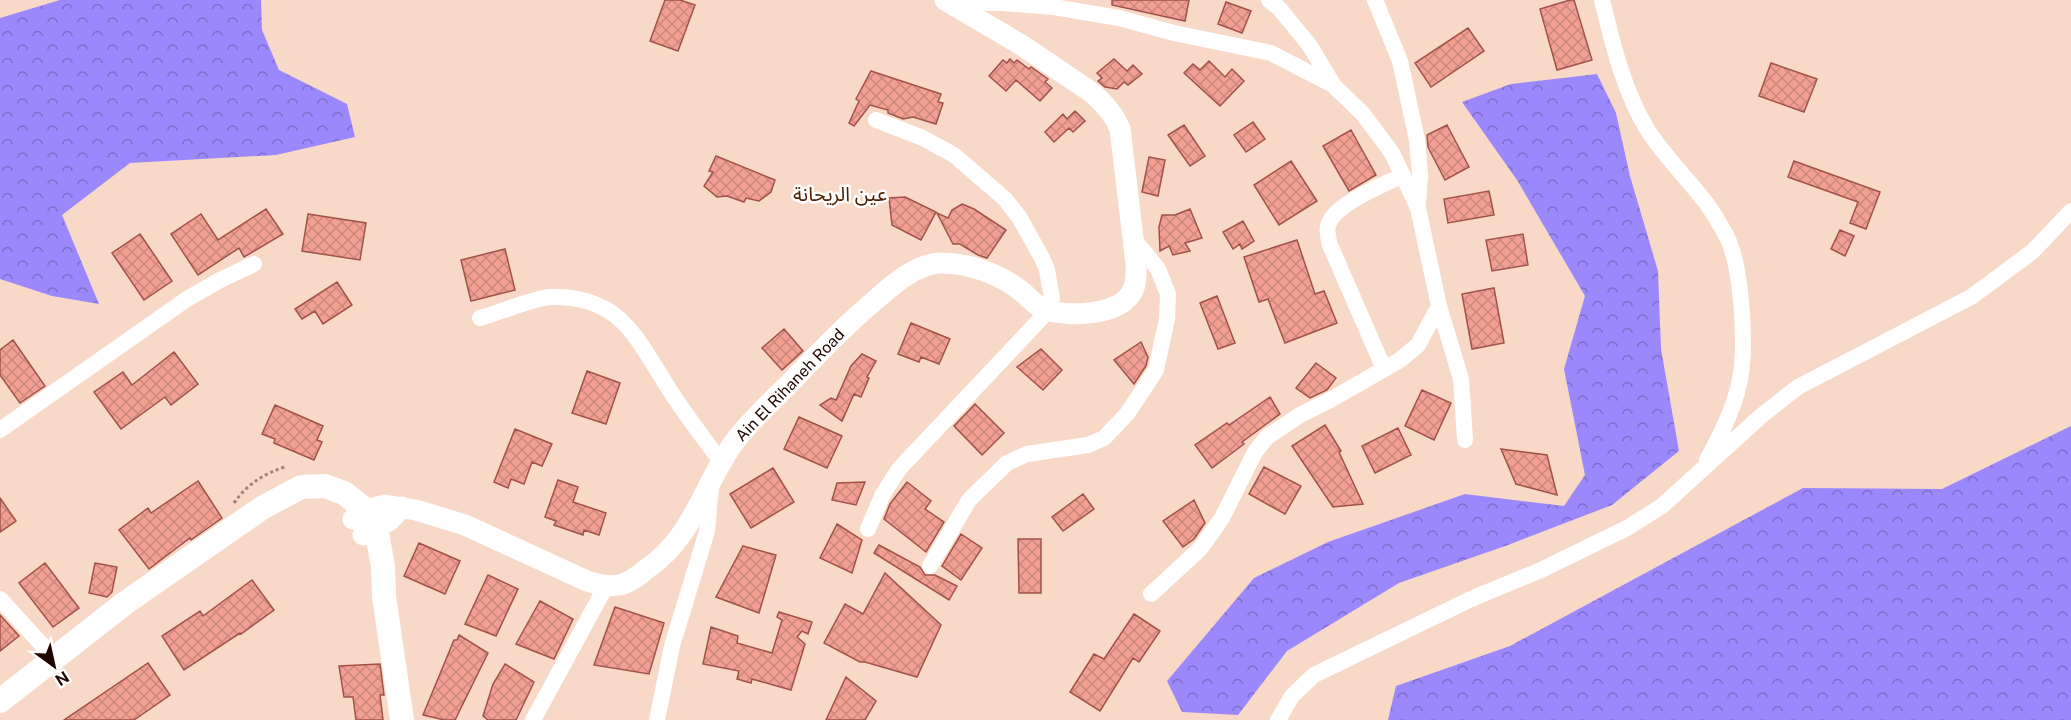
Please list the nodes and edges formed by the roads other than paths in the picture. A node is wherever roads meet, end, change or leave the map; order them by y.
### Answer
1 (1269, 0) edge
2 (1375, 0) edge
3 (1602, 0) edge
4 (946, 1) edge
5 (1334, 86) junction
6 (876, 120) dead end
7 (1403, 175) junction
8 (1418, 208) junction
9 (2071, 211) edge
10 (1132, 237) junction
11 (254, 264) dead end
12 (1039, 304) junction
13 (1439, 306) junction
14 (480, 318) dead end
15 (1384, 369) junction
16 (0, 430) edge
17 (1465, 440) dead end
18 (1703, 469) junction
19 (717, 472) junction
20 (364, 523) junction
21 (868, 529) dead end
22 (930, 566) dead end
23 (606, 586) junction
24 (1151, 594) dead end
25 (0, 599) edge
26 (55, 659) junction
27 (0, 701) edge
28 (402, 720) edge
29 (533, 720) edge
30 (657, 720) edge
31 (1278, 720) edge

1 - 5 street
2 - 8 street
3 - 18 street
4 - 5 street
4 - 10 street, Ain El Rihaneh Road
5 - 7 street
6 - 12 street
7 - 8 street
7 - 15 street
8 - 13 street
9 - 18 street
10 - 12 street, Ain El Rihaneh Road
10 - 22 street
11 - 16 street
12 - 19 street, Ain El Rihaneh Road
12 - 21 street
13 - 15 street
13 - 17 street
14 - 19 street
15 - 24 street
18 - 31 street
19 - 23 street, Ain El Rihaneh Road
19 - 30 street
20 - 23 street
20 - 26 main road
20 - 28 main road
23 - 29 street
25 - 26 street
26 - 27 main road

